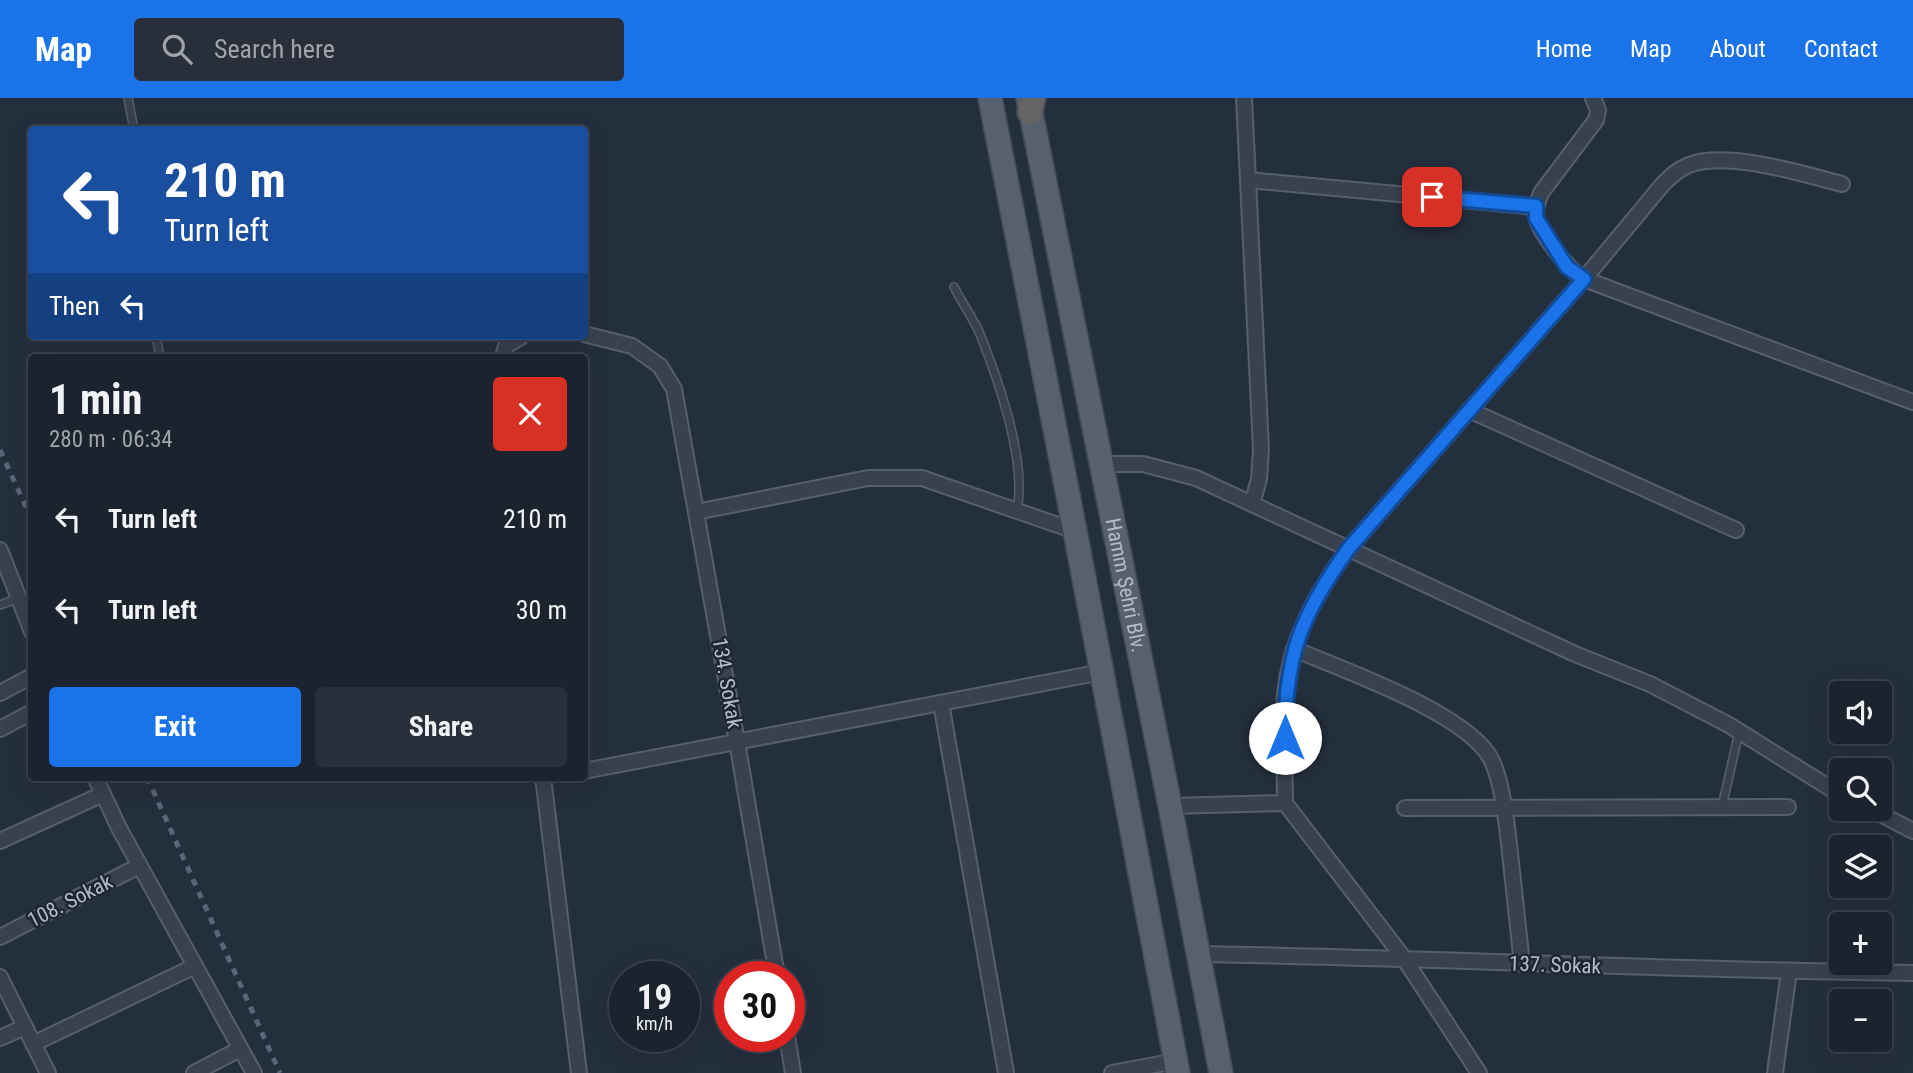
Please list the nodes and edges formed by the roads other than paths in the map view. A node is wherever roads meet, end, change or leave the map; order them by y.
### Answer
1 (128, 98) edge
2 (990, 98) edge
3 (1244, 98) edge
4 (1593, 98) edge
5 (1030, 103) edge
6 (133, 126) edge
7 (1248, 180) junction
8 (1842, 184) dead end
9 (1536, 206) junction
10 (1584, 279) junction
11 (954, 287) dead end
12 (588, 335) edge
13 (516, 340) edge
14 (504, 354) edge
15 (1913, 402) edge
16 (1469, 410) junction
17 (1101, 464) junction
18 (1252, 503) junction
19 (1017, 511) junction
20 (696, 512) junction
21 (1736, 530) dead end
22 (1076, 531) junction
23 (1349, 548) junction
24 (0, 550) edge
25 (18, 598) junction
26 (0, 604) edge
27 (28, 622) edge
28 (1294, 649) junction
29 (1102, 672) junction
30 (28, 678) edge
31 (0, 693) edge
32 (941, 703) junction
33 (28, 714) edge
34 (0, 729) edge
35 (1739, 731) junction
36 (737, 741) junction
37 (588, 770) edge
38 (96, 781) edge
39 (545, 781) edge
40 (1829, 787) edge
41 (103, 794) junction
42 (1285, 803) junction
43 (1170, 806) junction
44 (1505, 807) junction
45 (1722, 807) junction
46 (1788, 807) dead end
47 (1405, 808) dead end
48 (1892, 820) edge
49 (1913, 831) edge
50 (0, 841) edge
51 (139, 866) junction
52 (0, 937) edge
53 (1198, 954) junction
54 (1403, 957) junction
55 (774, 961) edge
56 (1522, 964) junction
57 (195, 966) junction
58 (1789, 971) junction
59 (1913, 973) edge
60 (0, 977) edge
61 (24, 1027) junction
62 (0, 1038) edge
63 (33, 1044) junction
64 (240, 1049) junction
65 (790, 1052) edge
66 (1177, 1067) edge
67 (48, 1073) edge
68 (194, 1073) edge
69 (254, 1073) edge
70 (579, 1073) edge
71 (793, 1073) edge
72 (1006, 1073) edge
73 (1112, 1073) edge
74 (1221, 1073) edge
75 (1479, 1073) edge
76 (1775, 1073) edge

1 - 6 lane
2 - 22 main road, Hamm Şehri Blv.
3 - 7 street
4 - 9 street
5 - 17 main road, Hamm Şehri Blv.
7 - 9 street
7 - 18 street
8 - 10 street
9 - 10 street
10 - 15 street
10 - 16 street
11 - 19 lane
12 - 20 street, 134. Sokak
13 - 14 street
16 - 21 street
16 - 23 street
17 - 18 street
17 - 43 main road, Hamm Şehri Blv.
18 - 23 street
19 - 20 street
19 - 22 street
20 - 36 street, 134. Sokak
22 - 29 main road, Hamm Şehri Blv.
23 - 28 street
23 - 35 street
24 - 25 street
25 - 26 lane
25 - 27 street
28 - 42 street
28 - 44 street
29 - 32 street
29 - 66 main road, Hamm Şehri Blv.
30 - 31 street
32 - 36 street
32 - 72 street
33 - 34 street
35 - 40 street
35 - 45 lane
36 - 37 street
36 - 55 street, 134. Sokak
38 - 41 street
39 - 70 street
41 - 50 street
41 - 51 street
42 - 43 street
42 - 54 street
43 - 53 main road, Hamm Şehri Blv.
44 - 45 street
44 - 47 street
44 - 56 street
45 - 46 street
48 - 49 street
51 - 52 street, 108. Sokak
51 - 57 street
53 - 54 street, 137. Sokak
53 - 74 main road, Hamm Şehri Blv.
54 - 56 street, 137. Sokak
54 - 75 street
56 - 58 street, 137. Sokak
57 - 63 street
57 - 64 street
58 - 59 street, 137. Sokak
58 - 76 street
60 - 61 street
61 - 62 street
61 - 63 street
63 - 67 street
64 - 68 street
64 - 69 street
65 - 71 street
66 - 73 street

